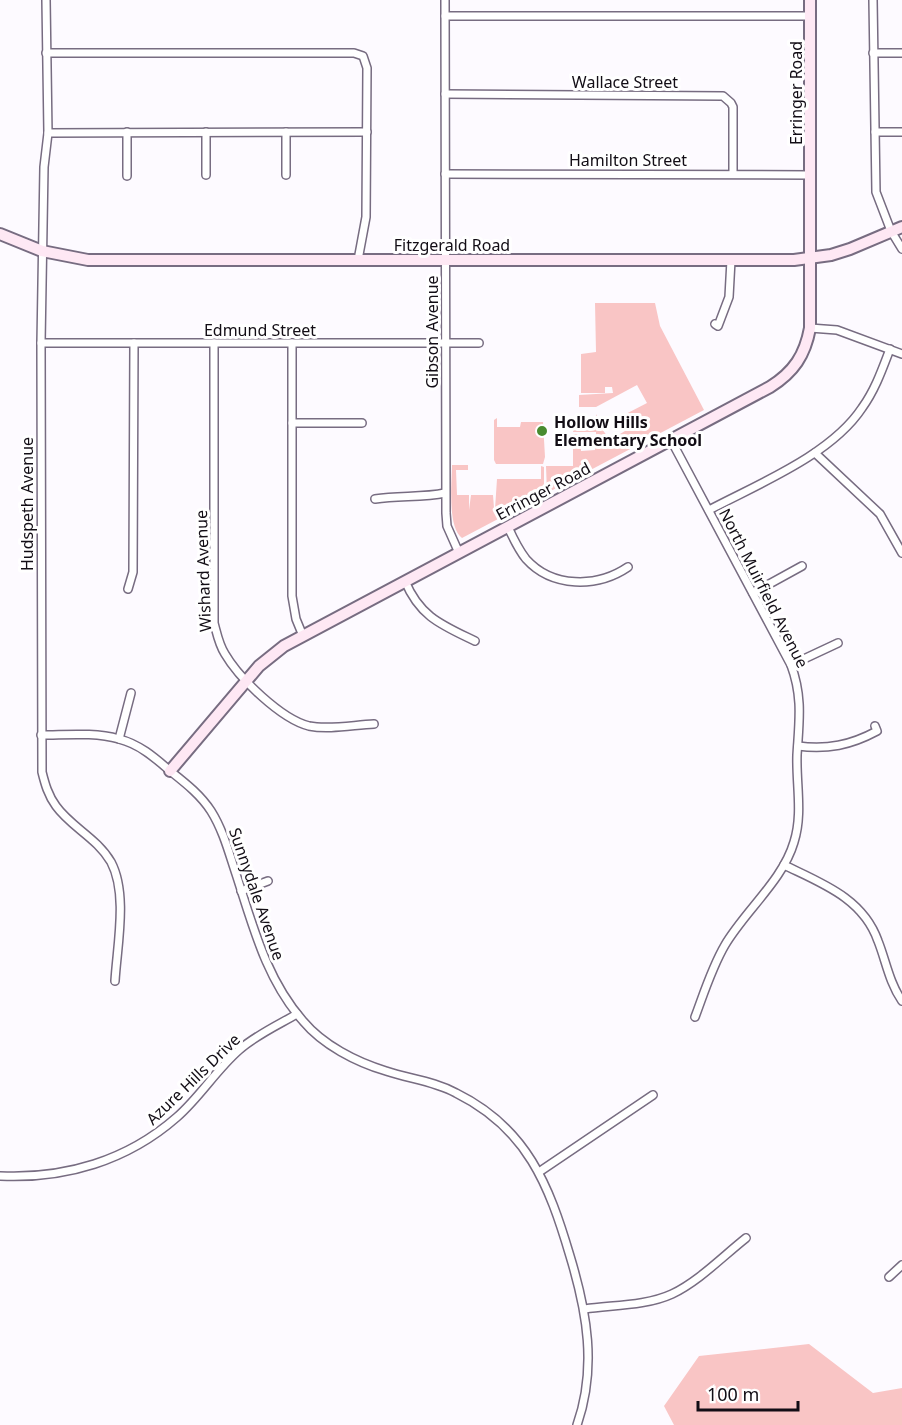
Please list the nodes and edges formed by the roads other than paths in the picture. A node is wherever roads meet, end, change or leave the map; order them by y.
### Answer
1 (46, 0) edge
2 (445, 0) edge
3 (810, 0) edge
4 (873, 0) edge
5 (445, 16) junction
6 (811, 16) junction
7 (46, 53) junction
8 (873, 53) junction
9 (902, 53) edge
10 (445, 94) junction
11 (48, 132) junction
12 (127, 132) junction
13 (206, 132) junction
14 (286, 132) junction
15 (367, 132) junction
16 (875, 132) junction
17 (902, 132) edge
18 (445, 174) junction
19 (733, 174) junction
20 (206, 175) dead end
21 (811, 175) junction
22 (127, 176) dead end
23 (286, 176) dead end
24 (902, 227) edge
25 (891, 231) junction
26 (0, 234) edge
27 (902, 249) edge
28 (42, 251) junction
29 (810, 258) junction
30 (358, 260) junction
31 (445, 260) junction
32 (731, 260) junction
33 (715, 324) dead end
34 (810, 328) junction
35 (41, 343) junction
36 (134, 343) junction
37 (214, 343) junction
38 (292, 343) junction
39 (445, 343) junction
40 (479, 343) dead end
41 (890, 349) junction
42 (902, 354) edge
43 (292, 423) junction
44 (362, 423) dead end
45 (671, 440) junction
46 (815, 453) junction
47 (445, 493) junction
48 (375, 499) dead end
49 (709, 510) junction
50 (508, 527) junction
51 (459, 552) junction
52 (902, 553) edge
53 (802, 566) dead end
54 (628, 567) dead end
55 (405, 581) junction
56 (128, 589) dead end
57 (753, 593) junction
58 (303, 636) junction
59 (475, 641) dead end
60 (838, 643) dead end
61 (791, 665) junction
62 (246, 680) junction
63 (131, 693) dead end
64 (374, 724) dead end
65 (875, 726) dead end
66 (41, 735) junction
67 (119, 738) junction
68 (798, 746) junction
69 (170, 771) junction
70 (784, 865) junction
71 (268, 881) dead end
72 (242, 891) junction
73 (115, 981) dead end
74 (902, 1001) edge
75 (297, 1014) junction
76 (695, 1017) dead end
77 (653, 1095) dead end
78 (539, 1172) junction
79 (0, 1176) edge
80 (746, 1238) dead end
81 (902, 1265) edge
82 (890, 1277) dead end
83 (585, 1309) junction
84 (577, 1425) edge

1 - 7 street, Hudspeth Avenue
2 - 5 street, Gibson Avenue
3 - 6 main road, Erringer Road
4 - 8 street
5 - 6 street
5 - 10 street, Gibson Avenue
6 - 21 main road, Erringer Road
7 - 11 street, Hudspeth Avenue
7 - 15 street
8 - 9 street
8 - 16 street
10 - 18 street, Gibson Avenue
10 - 19 street, Wallace Street
11 - 12 street
11 - 28 street, Hudspeth Avenue
12 - 13 street
12 - 22 street
13 - 14 street
13 - 20 street
14 - 15 street
14 - 23 street
15 - 30 street
16 - 17 street
16 - 25 street
18 - 19 street, Hamilton Street
18 - 31 street, Gibson Avenue
19 - 21 street, Hamilton Street
21 - 29 main road, Erringer Road
24 - 25 main road, Fitzgerald Road
25 - 27 street
25 - 29 main road, Fitzgerald Road
26 - 28 main road, Fitzgerald Road
28 - 30 main road, Fitzgerald Road
28 - 35 street, Hudspeth Avenue
29 - 32 main road, Fitzgerald Road
29 - 34 main road, Erringer Road
30 - 31 main road, Fitzgerald Road
31 - 32 main road, Fitzgerald Road
31 - 39 street, Gibson Avenue
32 - 33 street
34 - 41 street
34 - 45 main road, Erringer Road
35 - 36 street, Edmund Street
35 - 66 street, Hudspeth Avenue
36 - 37 street, Edmund Street
36 - 56 street
37 - 38 street, Edmund Street
37 - 62 street, Wishard Avenue
38 - 39 street, Edmund Street
38 - 43 street
39 - 40 street, Edmund Street
39 - 47 street, Gibson Avenue
41 - 42 street
41 - 46 street
43 - 44 street
43 - 58 street
45 - 49 street, North Muirfield Avenue
45 - 50 main road, Erringer Road
46 - 49 street
46 - 52 street
47 - 48 street
47 - 51 street, Gibson Avenue
49 - 57 street, North Muirfield Avenue
50 - 51 main road, Erringer Road
50 - 54 street
51 - 55 main road, Erringer Road
53 - 57 street
55 - 58 main road, Erringer Road
55 - 59 street
57 - 61 street, North Muirfield Avenue
58 - 62 main road, Erringer Road
60 - 61 street
61 - 68 street, North Muirfield Avenue
62 - 64 street, Wishard Avenue
62 - 69 main road, Erringer Road
63 - 67 street
65 - 68 street
66 - 67 street, Sunnydale Avenue
66 - 73 street, Hudspeth Avenue
67 - 69 street, Sunnydale Avenue
68 - 70 street, North Muirfield Avenue
69 - 72 street, Sunnydale Avenue
70 - 74 street
70 - 76 street, North Muirfield Avenue
71 - 72 street
72 - 75 street, Sunnydale Avenue
75 - 78 street, Sunnydale Avenue
75 - 79 street, Azure Hills Drive
77 - 78 street
78 - 83 street, Sunnydale Avenue
80 - 83 street
81 - 82 street
83 - 84 street, Sunnydale Avenue

